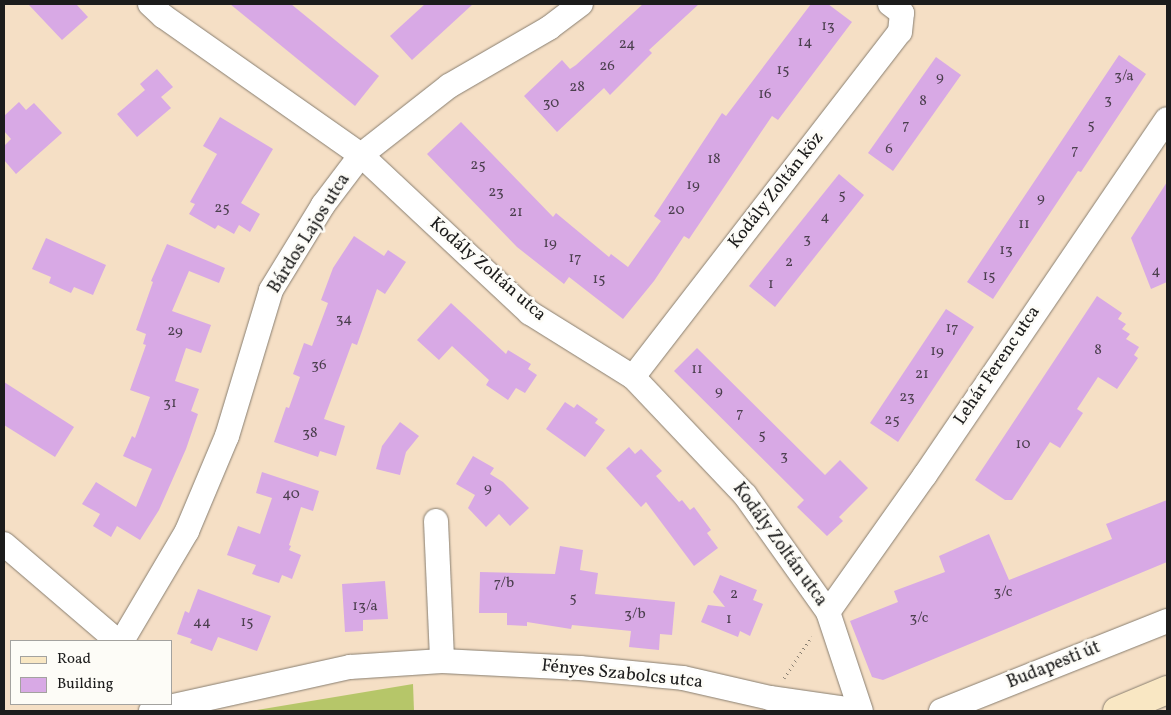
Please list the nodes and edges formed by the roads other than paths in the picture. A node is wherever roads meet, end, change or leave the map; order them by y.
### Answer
1 (581, 4) edge
2 (890, 4) edge
3 (162, 8) edge
4 (1167, 119) edge
5 (361, 155) junction
6 (633, 377) junction
7 (436, 521) dead end
8 (4, 544) edge
9 (828, 612) junction
10 (1167, 621) edge
11 (115, 640) edge
12 (123, 640) edge
13 (442, 661) junction
14 (1167, 690) edge
15 (151, 711) edge
16 (860, 711) edge
17 (941, 711) edge
18 (1117, 711) edge

1 - 5 street, Bárdos Lajos utca
2 - 6 street, Kodály Zoltán köz
3 - 5 street, Kodály Zoltán utca
4 - 9 street, Lehár Ferenc utca
5 - 6 street, Kodály Zoltán utca
5 - 12 street, Bárdos Lajos utca
6 - 9 street, Kodály Zoltán utca
7 - 13 street
8 - 11 street
9 - 16 street, Kodály Zoltán utca
10 - 17 street, Budapesti út
13 - 15 street, Fényes Szabolcs utca
13 - 16 street, Fényes Szabolcs utca
14 - 18 main road

